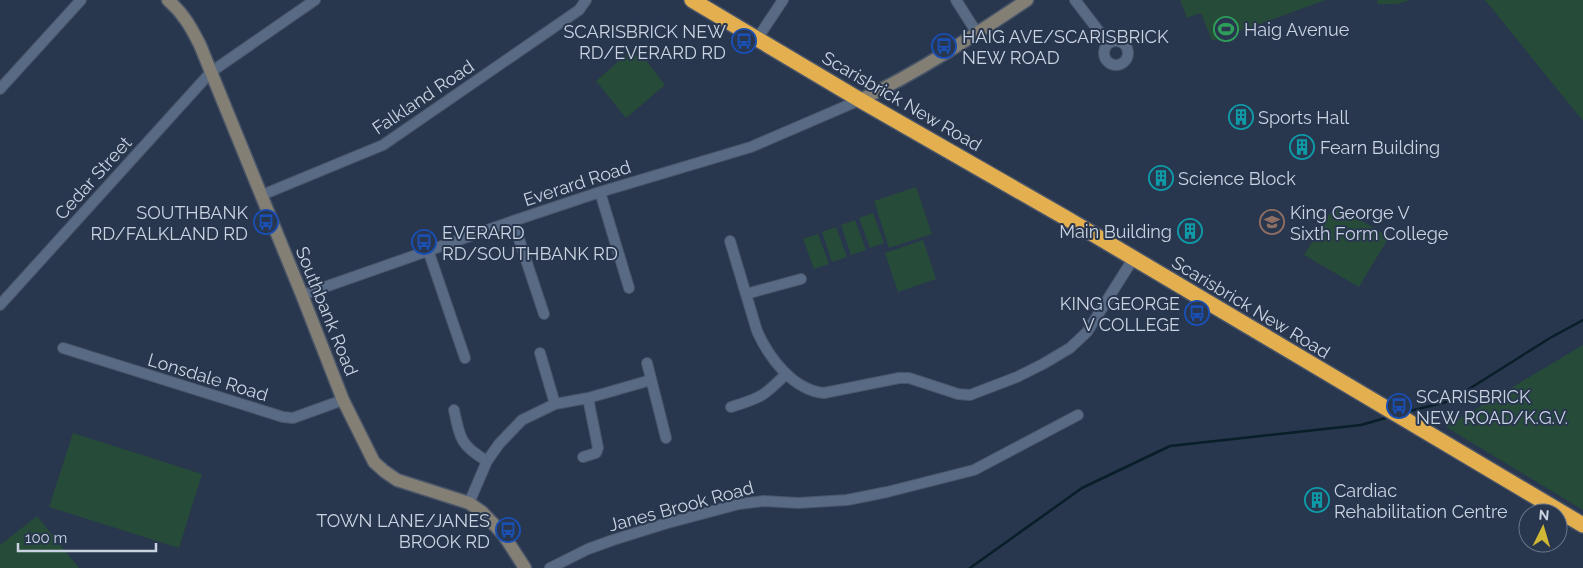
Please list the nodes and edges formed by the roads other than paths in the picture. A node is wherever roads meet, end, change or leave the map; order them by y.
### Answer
1 (81, 0) edge
2 (168, 0) edge
3 (315, 0) edge
4 (586, 0) edge
5 (692, 0) edge
6 (783, 0) edge
7 (956, 0) edge
8 (1027, 0) edge
9 (1075, 0) edge
10 (977, 33) junction
11 (757, 39) junction
12 (1108, 44) dead end
13 (210, 72) junction
14 (0, 89) edge
15 (860, 100) junction
16 (600, 192) junction
17 (262, 195) junction
18 (513, 221) junction
19 (730, 241) dead end
20 (428, 250) junction
21 (1133, 259) junction
22 (801, 279) dead end
23 (629, 288) dead end
24 (746, 294) junction
25 (302, 295) junction
26 (0, 305) edge
27 (544, 314) dead end
28 (63, 348) dead end
29 (540, 353) dead end
30 (465, 358) dead end
31 (647, 362) dead end
32 (786, 374) junction
33 (651, 380) junction
34 (588, 398) junction
35 (343, 400) junction
36 (555, 404) junction
37 (731, 407) dead end
38 (454, 410) dead end
39 (1078, 414) dead end
40 (666, 438) dead end
41 (583, 457) dead end
42 (487, 461) junction
43 (469, 503) junction
44 (1583, 525) edge
45 (525, 568) edge
46 (550, 568) edge

1 - 14 street
2 - 13 street, Southbank Road
3 - 13 street, Cedar Street
4 - 17 street, Falkland Road
5 - 11 highway, Scarisbrick New Road
6 - 11 street
7 - 10 street
8 - 10 street
9 - 12 street
10 - 15 street
11 - 15 highway, Scarisbrick New Road
13 - 17 street, Southbank Road
13 - 26 street, Cedar Street
15 - 16 street, Everard Road
15 - 21 highway, Scarisbrick New Road
16 - 18 street, Everard Road
16 - 23 street
17 - 25 street, Southbank Road
18 - 20 street, Everard Road
18 - 27 street
19 - 24 street
20 - 25 street, Everard Road
20 - 30 street
21 - 32 street
21 - 44 highway, Scarisbrick New Road
22 - 24 street
24 - 32 street
25 - 35 street, Southbank Road
28 - 35 street, Lonsdale Road
29 - 36 street
31 - 33 street
32 - 37 street
33 - 34 street
33 - 40 street
34 - 36 street
34 - 41 street
35 - 43 street, Southbank Road
36 - 42 street
38 - 42 street
39 - 46 street, Janes Brook Road
42 - 43 street
43 - 45 street, Southbank Road

